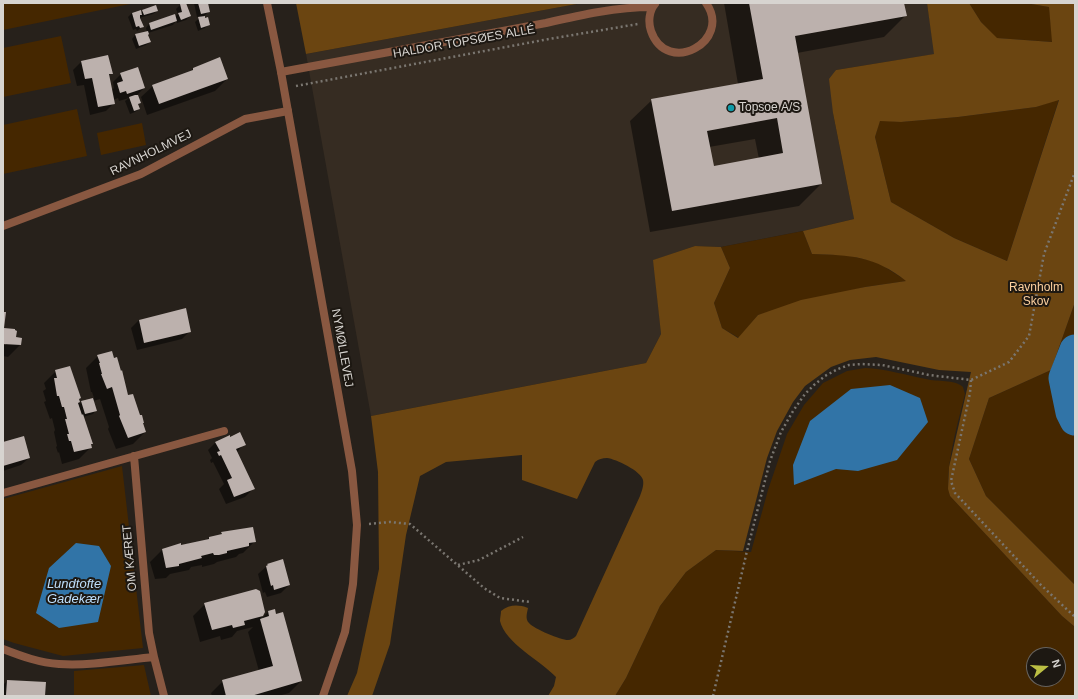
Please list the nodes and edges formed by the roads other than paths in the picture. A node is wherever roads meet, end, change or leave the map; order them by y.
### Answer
1 (267, 3) edge
2 (706, 3) edge
3 (654, 5) edge
4 (615, 6) edge
5 (281, 72) junction
6 (288, 111) junction
7 (3, 226) edge
8 (224, 431) dead end
9 (134, 456) junction
10 (3, 493) edge
11 (3, 649) edge
12 (154, 657) junction
13 (164, 696) edge
14 (323, 696) edge

1 - 5 street, NYMØLLEVEJ
2 - 3 street, HALDOR TOPSØES ALLÉ
3 - 4 street, HALDOR TOPSØES ALLÉ
4 - 5 street, HALDOR TOPSØES ALLÉ
5 - 6 street, NYMØLLEVEJ
6 - 7 street, RAVNHOLMVEJ
6 - 14 street, NYMØLLEVEJ
8 - 9 street
9 - 10 street
9 - 12 street, OM KÆRET
11 - 12 street
12 - 13 street, OM KÆRET

